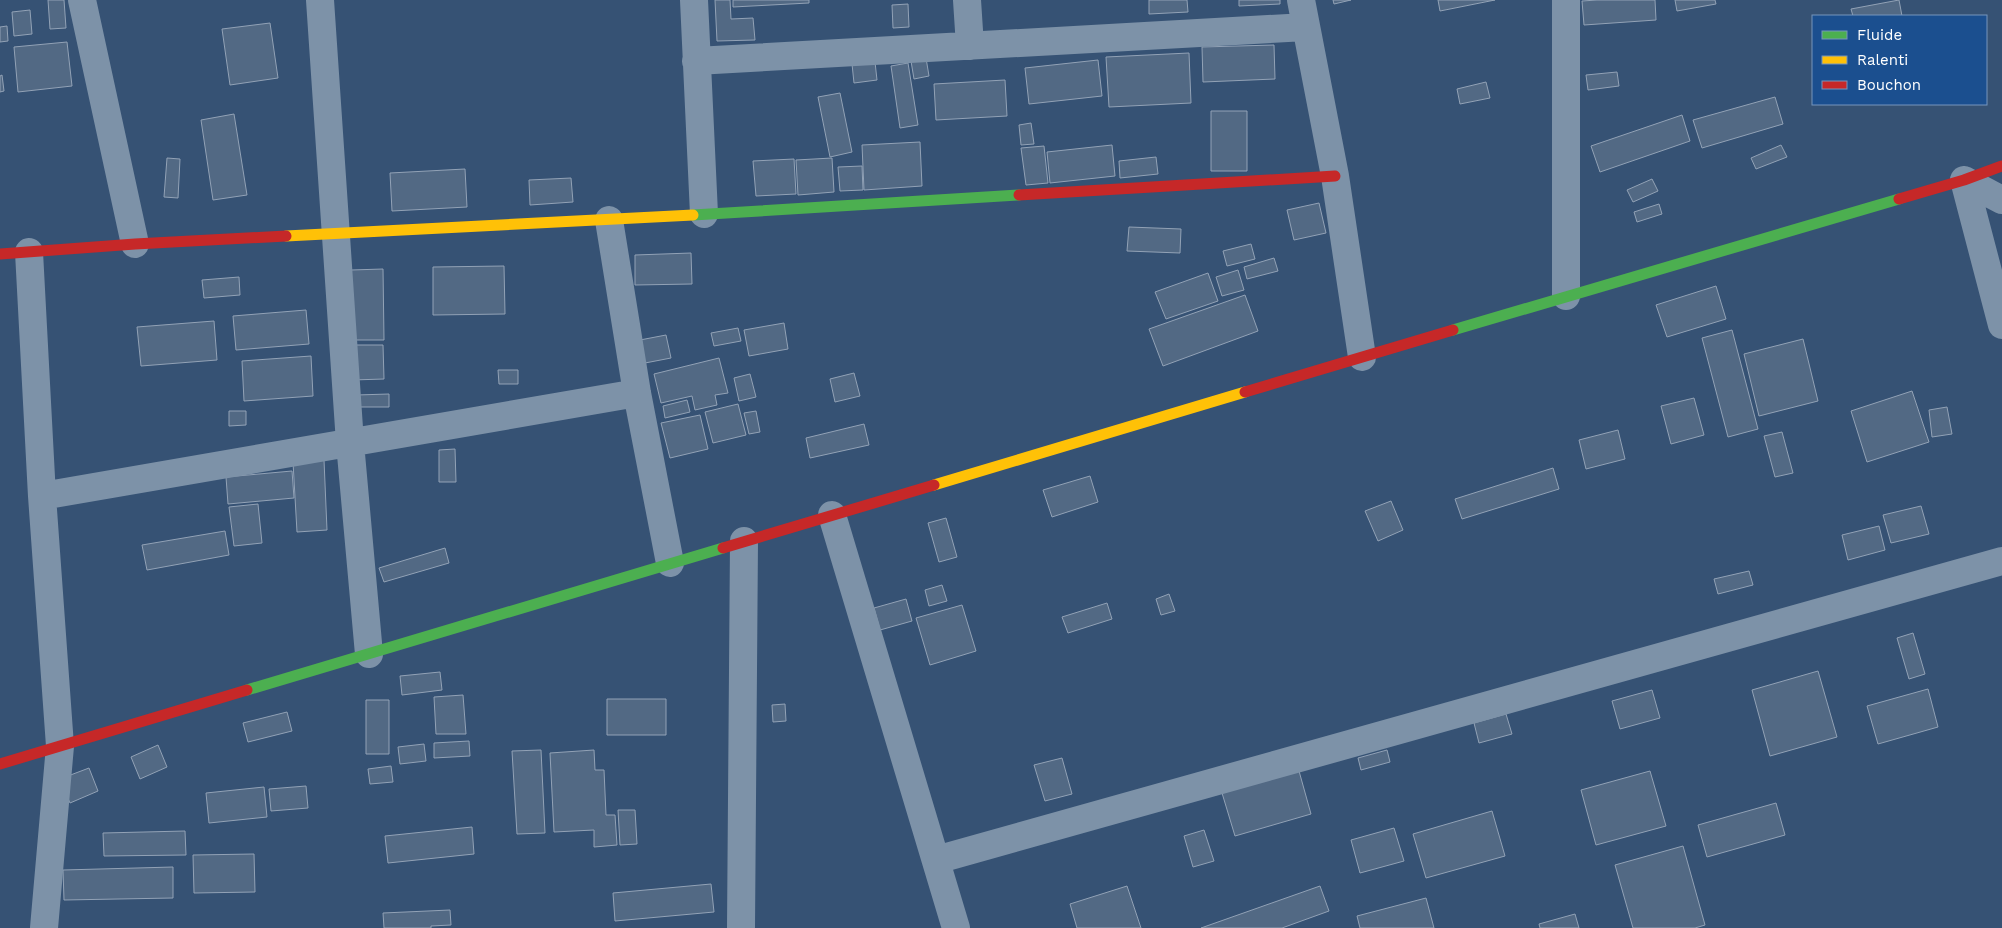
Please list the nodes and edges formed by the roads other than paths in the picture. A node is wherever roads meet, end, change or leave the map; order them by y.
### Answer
1 (82, 0) edge
2 (320, 0) edge
3 (694, 0) edge
4 (967, 0) edge
5 (1301, 0) edge
6 (1566, 0) edge
7 (1306, 27) junction
8 (970, 46) junction
9 (696, 61) junction
10 (2002, 166) edge
11 (1335, 176) junction
12 (1964, 180) junction
13 (2002, 200) edge
14 (704, 214) junction
15 (609, 220) junction
16 (337, 235) junction
17 (135, 244) junction
18 (29, 252) junction
19 (0, 254) edge
20 (1566, 296) junction
21 (2002, 324) edge
22 (1362, 357) junction
23 (637, 392) junction
24 (350, 442) junction
25 (42, 496) junction
26 (832, 515) junction
27 (744, 542) junction
28 (2002, 561) edge
29 (670, 564) junction
30 (369, 654) junction
31 (60, 746) junction
32 (0, 764) edge
33 (936, 860) junction
34 (44, 928) edge
35 (741, 928) edge
36 (956, 928) edge

1 - 17 street
2 - 16 street
3 - 9 street
4 - 8 street
5 - 7 street
6 - 20 street
7 - 8 street
7 - 11 street
8 - 9 street
9 - 14 street
10 - 12 street
11 - 14 street
11 - 22 street
12 - 13 street
12 - 20 street
12 - 21 street
14 - 15 street
15 - 16 street
15 - 23 street
16 - 17 street
16 - 24 street
17 - 18 street
18 - 19 street
18 - 25 street
20 - 22 street
22 - 26 street
23 - 24 street
23 - 29 street
24 - 25 street
24 - 30 street
25 - 31 street
26 - 27 street
26 - 33 street
27 - 29 street
27 - 35 street
28 - 33 street
29 - 30 street
30 - 31 street
31 - 32 street
31 - 34 street
33 - 36 street

